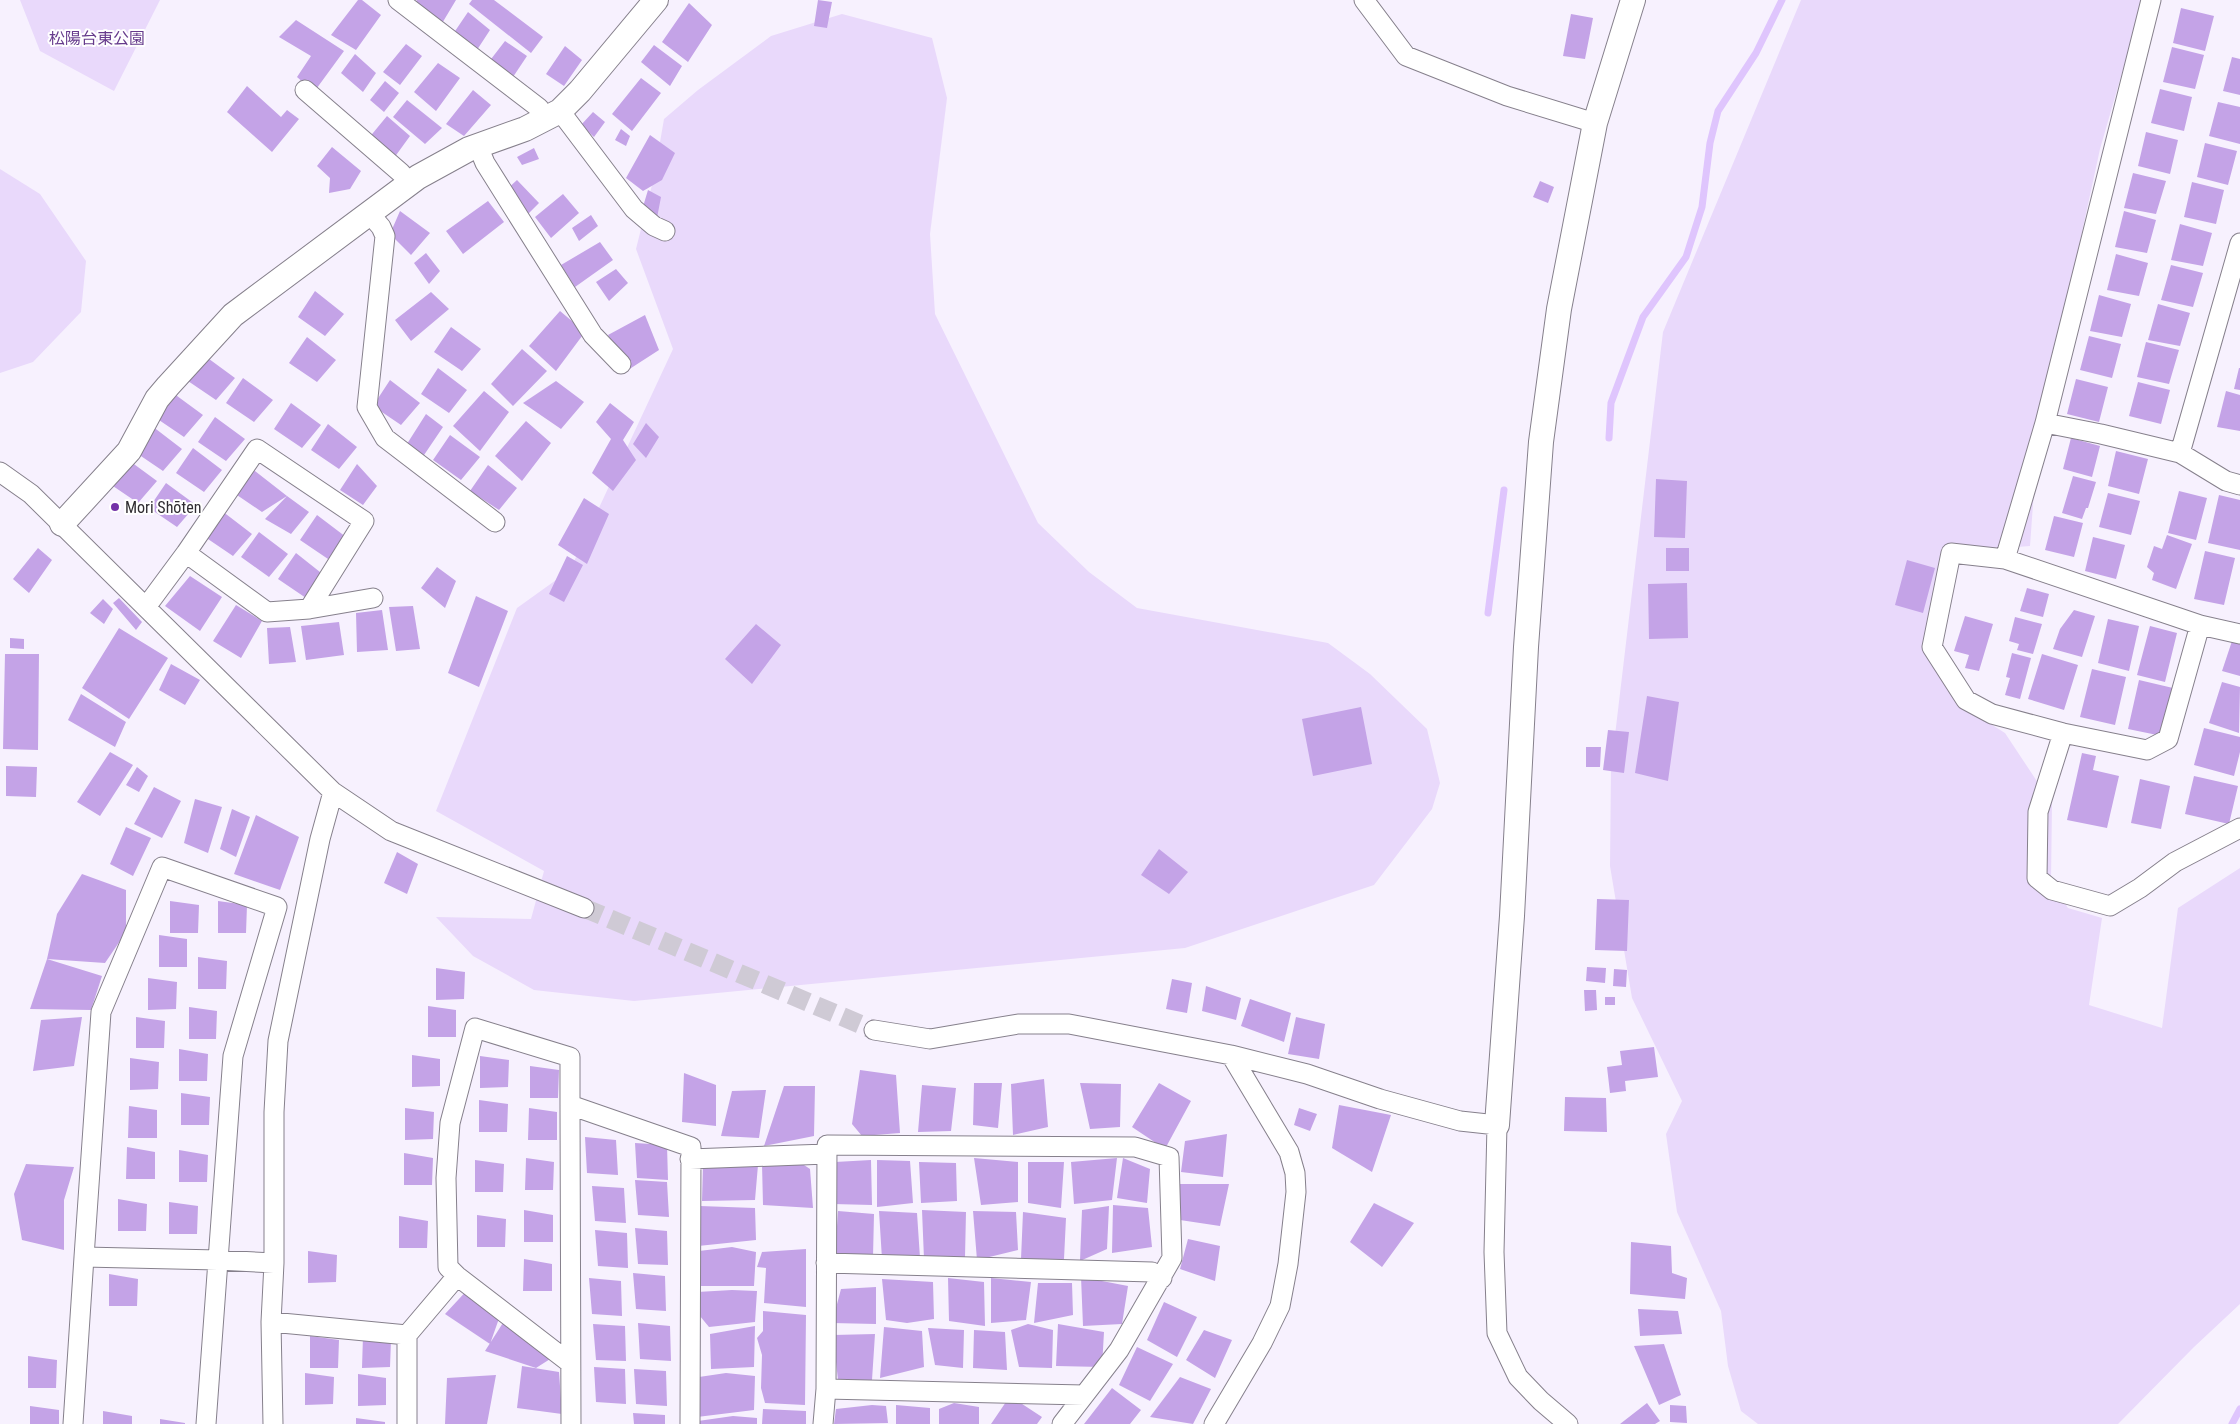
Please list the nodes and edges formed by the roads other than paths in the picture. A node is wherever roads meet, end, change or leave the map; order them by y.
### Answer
1 (398, 0) edge
2 (656, 0) edge
3 (1364, 0) edge
4 (1632, 0) edge
5 (2151, 0) edge
6 (305, 90) dead end
7 (552, 115) junction
8 (1594, 123) junction
9 (478, 146) junction
10 (410, 184) junction
11 (369, 213) junction
12 (665, 231) dead end
13 (2240, 243) edge
14 (621, 364) dead end
15 (2045, 423) junction
16 (2180, 453) junction
17 (0, 472) edge
18 (2240, 485) edge
19 (495, 522) dead end
20 (62, 524) junction
21 (186, 553) junction
22 (2005, 559) junction
23 (372, 598) dead end
24 (146, 607) junction
25 (309, 609) junction
26 (2200, 625) junction
27 (2240, 634) edge
28 (2063, 734) junction
29 (334, 792) junction
30 (2240, 828) edge
31 (584, 908) tunnel mouth
32 (874, 1030) tunnel mouth
33 (1231, 1055) junction
34 (570, 1105) junction
35 (1497, 1125) junction
36 (827, 1154) junction
37 (690, 1159) junction
38 (84, 1256) junction
39 (218, 1260) junction
40 (274, 1263) junction
41 (826, 1263) junction
42 (457, 1276) junction
43 (1162, 1278) junction
44 (271, 1322) junction
45 (407, 1335) junction
46 (570, 1363) junction
47 (826, 1389) junction
48 (1084, 1395) junction
49 (73, 1424) edge
50 (206, 1424) edge
51 (273, 1424) edge
52 (407, 1424) edge
53 (571, 1424) edge
54 (690, 1424) edge
55 (823, 1424) edge
56 (1062, 1424) edge
57 (1214, 1424) edge
58 (1568, 1424) edge

1 - 7 street
2 - 7 street
3 - 8 street
4 - 8 street
5 - 15 street
6 - 10 street
7 - 9 street
7 - 12 street
8 - 35 street
9 - 10 street
9 - 14 street
10 - 11 street
11 - 19 street
11 - 20 street
13 - 16 street
15 - 16 street
15 - 22 street
16 - 18 street
17 - 20 street
20 - 24 street
21 - 24 street
21 - 25 street
21 - 25 street
22 - 26 street
22 - 28 street
23 - 25 street
24 - 29 street
26 - 27 street
26 - 28 street
28 - 30 street
29 - 31 street
29 - 40 street
32 - 33 street
33 - 35 street
33 - 57 street
34 - 37 street
34 - 42 street
34 - 46 street
35 - 58 street
36 - 37 street
36 - 41 street
36 - 43 street
37 - 54 street
38 - 39 street
38 - 39 street
38 - 49 street
39 - 40 street
39 - 50 street
40 - 44 street
41 - 43 street
41 - 47 street
42 - 45 street
42 - 46 street
43 - 48 street
44 - 45 street
44 - 51 street
45 - 52 street
46 - 53 street
47 - 48 street
47 - 55 street
48 - 56 street

